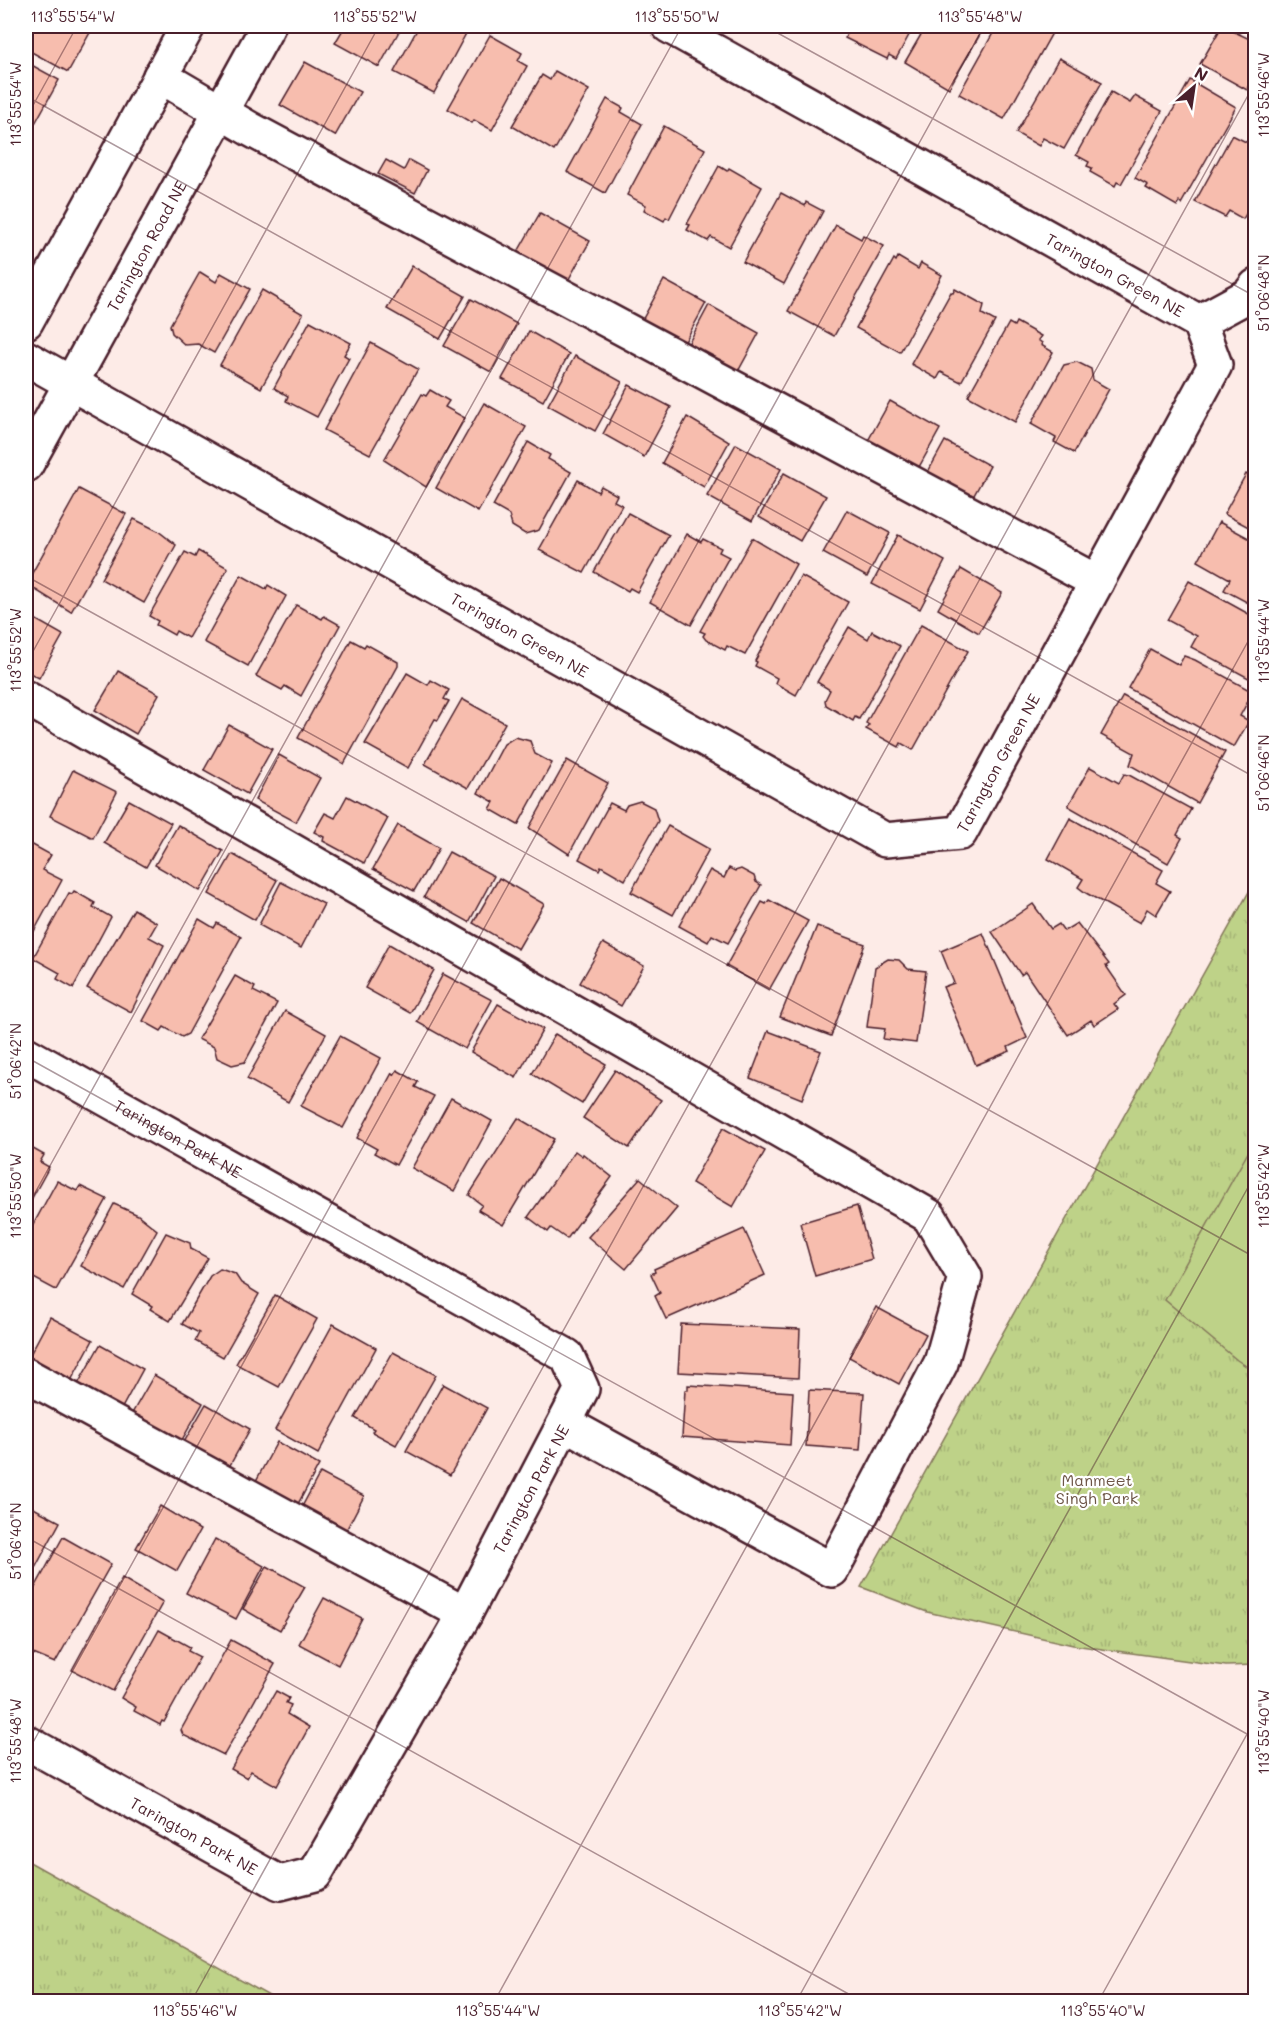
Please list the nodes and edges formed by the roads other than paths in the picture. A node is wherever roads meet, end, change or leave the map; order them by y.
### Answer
1 (188, 26) edge
2 (268, 26) edge
3 (669, 26) edge
4 (160, 76) junction
5 (220, 112) junction
6 (1256, 286) edge
7 (26, 322) edge
8 (1198, 322) junction
9 (26, 358) edge
10 (71, 383) junction
11 (26, 465) edge
12 (1097, 582) junction
13 (26, 698) edge
14 (26, 1054) edge
15 (26, 1375) edge
16 (566, 1425) junction
17 (465, 1614) junction
18 (26, 1742) edge

1 - 4 street
2 - 5 street, Tarington Road NE
3 - 8 street, Tarington Green NE
4 - 5 street
4 - 7 street
5 - 10 street, Tarington Road NE
5 - 12 street
6 - 8 street
8 - 12 street, Tarington Green NE
9 - 10 street, Tarington Green NE
10 - 11 street, Tarington Road NE
10 - 12 street, Tarington Green NE
13 - 16 street
14 - 16 street, Tarington Park NE
15 - 17 street
16 - 17 street, Tarington Park NE
17 - 18 street, Tarington Park NE

